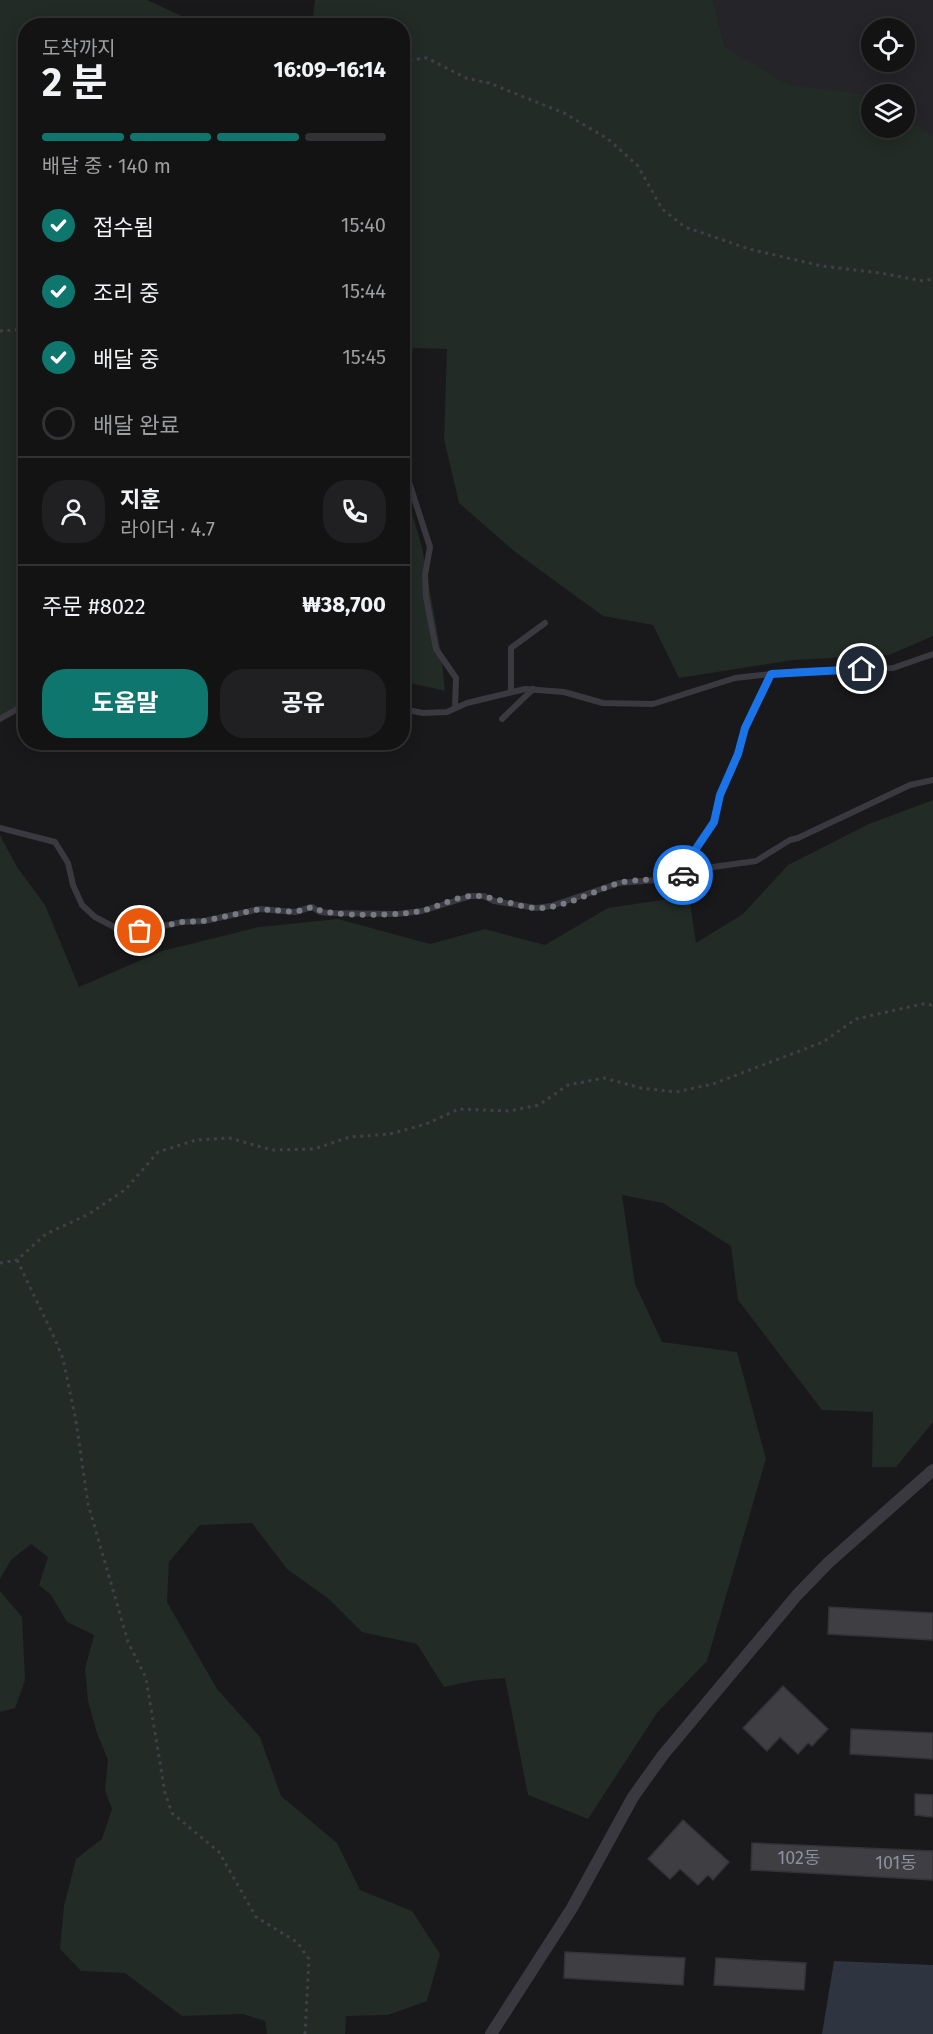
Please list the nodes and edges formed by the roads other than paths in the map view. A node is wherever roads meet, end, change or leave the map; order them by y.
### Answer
1 (410, 485) edge
2 (545, 623) dead end
3 (933, 654) edge
4 (771, 674) junction
5 (533, 690) junction
6 (511, 691) junction
7 (455, 708) junction
8 (18, 709) edge
9 (410, 710) edge
10 (0, 719) edge
11 (502, 719) dead end
12 (933, 780) edge
13 (0, 828) edge
14 (693, 872) junction
15 (933, 1470) edge
16 (490, 2034) edge

1 - 7 lane
2 - 6 lane
3 - 4 lane
4 - 5 lane
4 - 14 lane
5 - 6 lane
5 - 11 lane
6 - 7 lane
7 - 9 lane
8 - 10 lane
12 - 14 lane
13 - 14 lane
15 - 16 street

